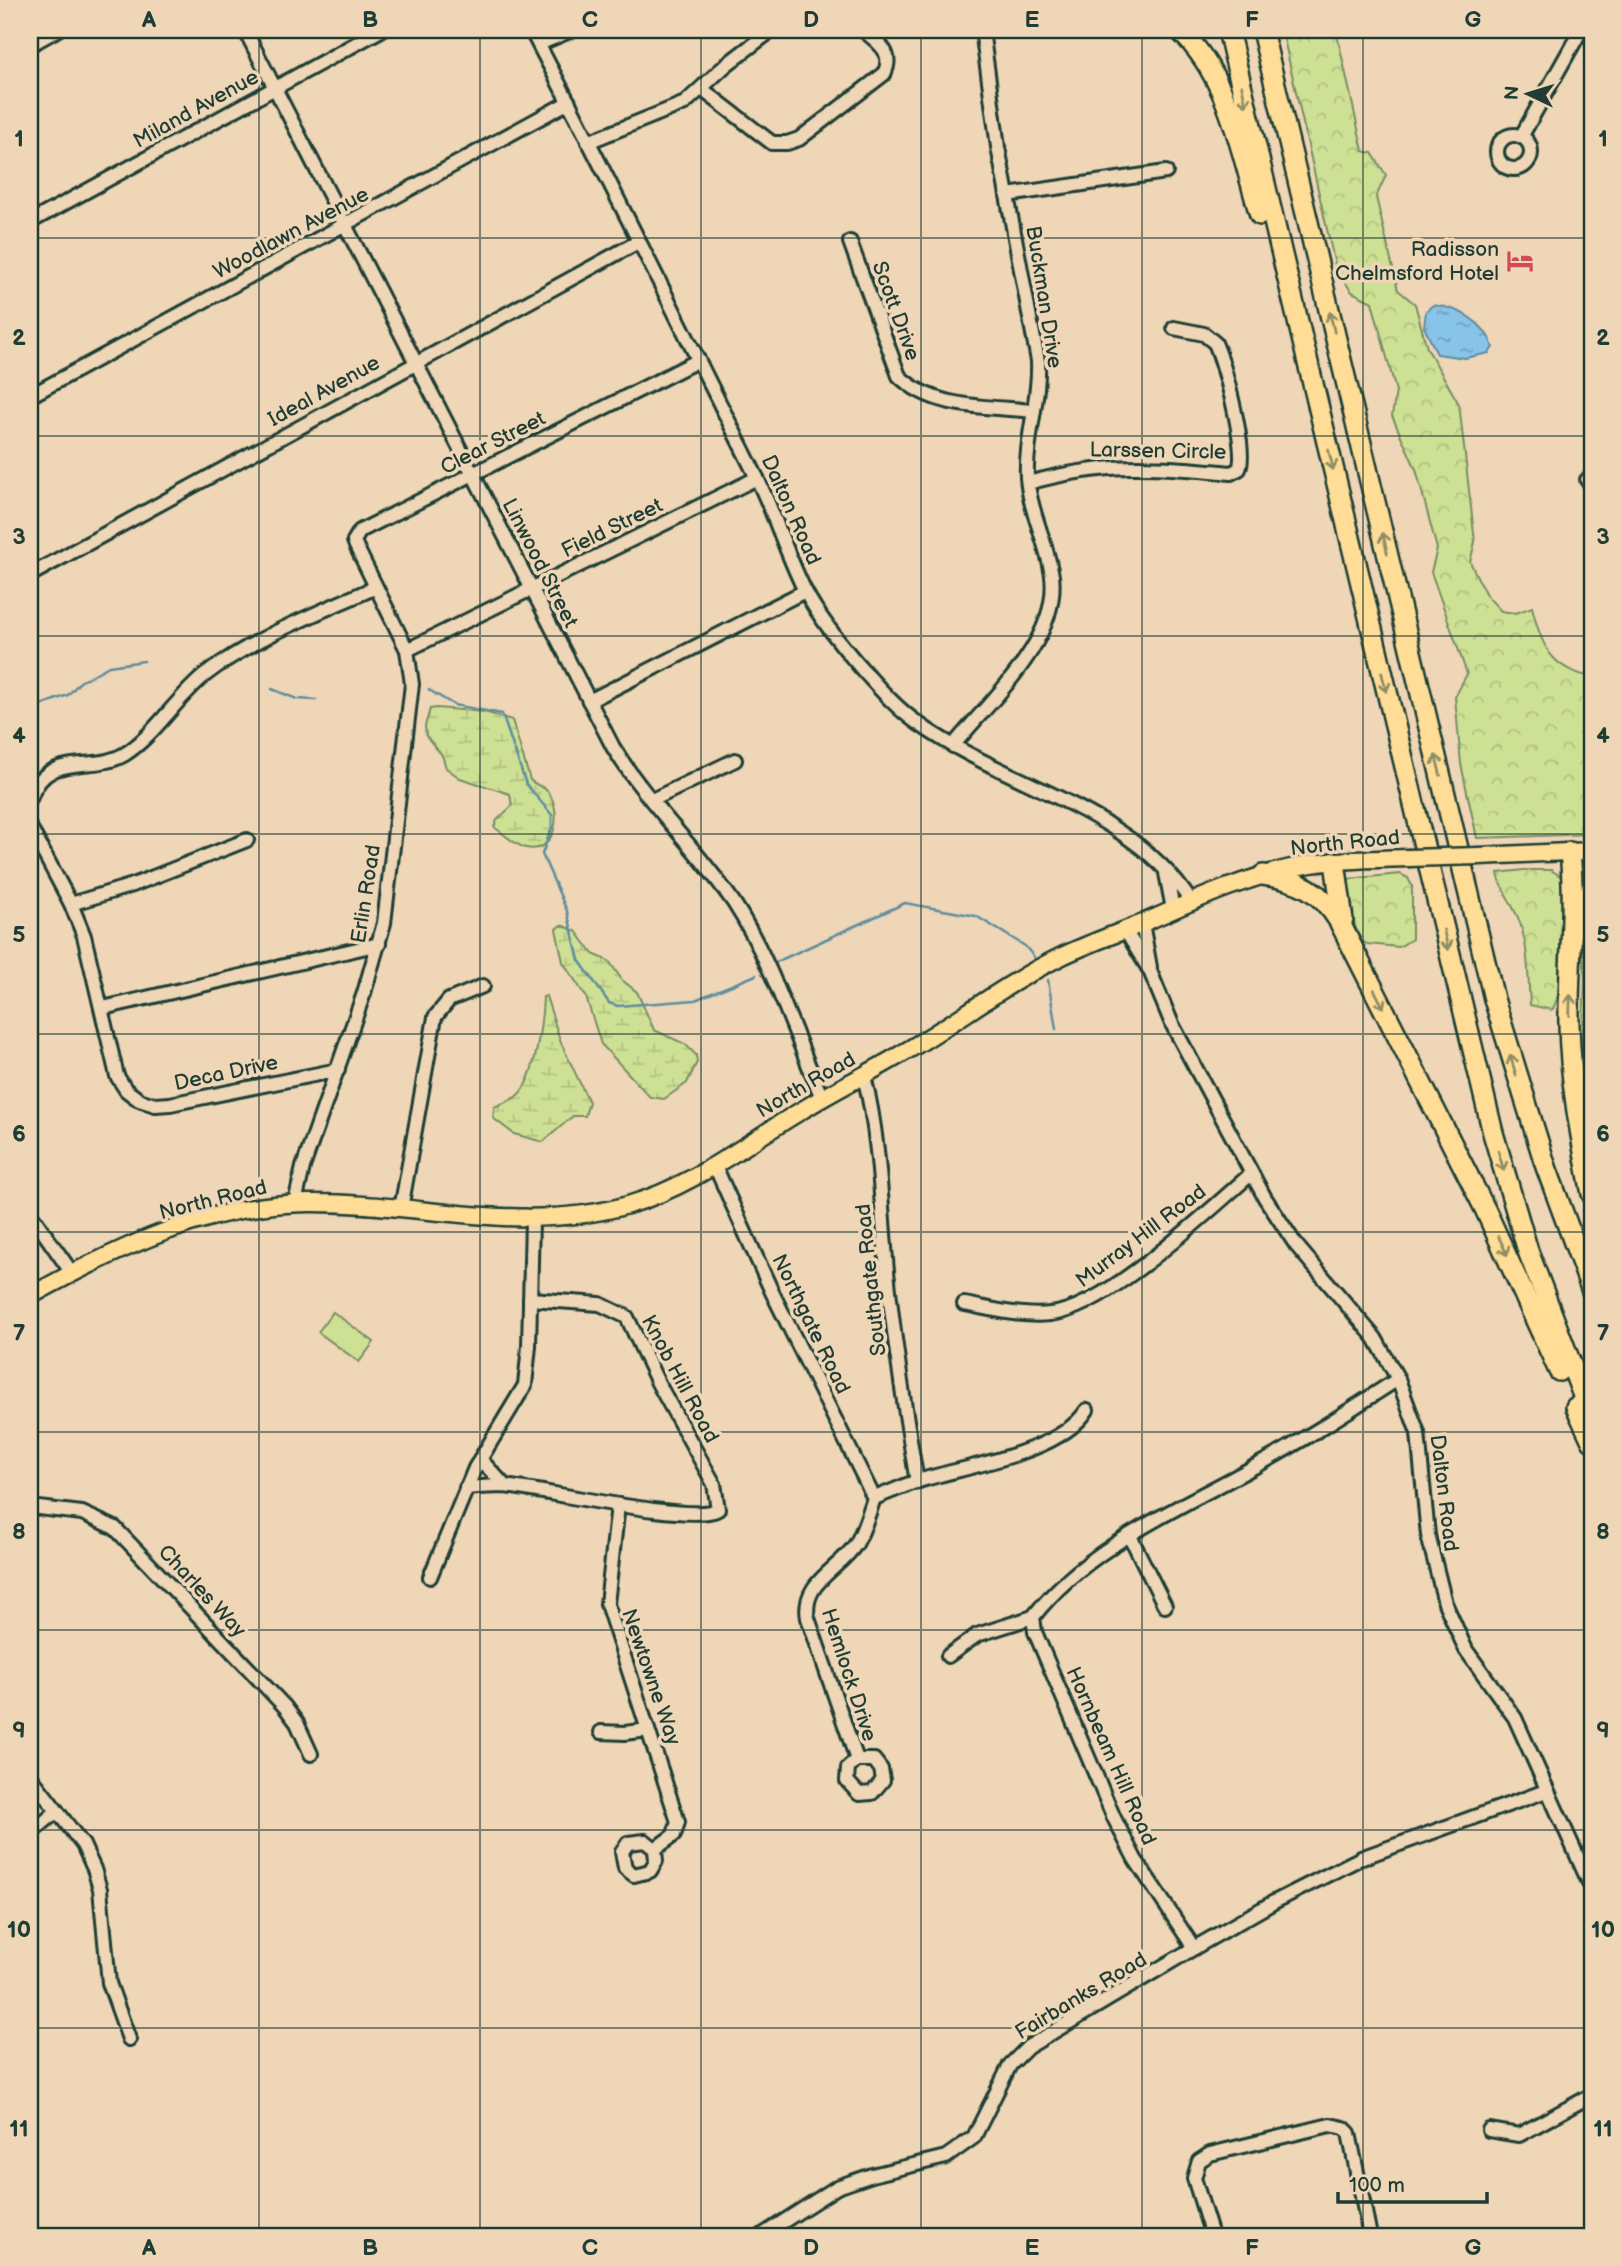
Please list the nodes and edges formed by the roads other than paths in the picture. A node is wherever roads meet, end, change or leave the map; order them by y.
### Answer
1 (57, 30) edge
2 (245, 30) edge
3 (382, 30) edge
4 (531, 30) edge
5 (572, 30) edge
6 (772, 30) edge
7 (863, 30) edge
8 (982, 30) edge
9 (1179, 30) edge
10 (1228, 30) edge
11 (1262, 30) edge
12 (1581, 30) edge
13 (539, 44) junction
14 (30, 45) edge
15 (277, 87) junction
16 (703, 90) junction
17 (569, 102) junction
18 (1521, 137) dead end
19 (588, 142) junction
20 (1166, 172) dead end
21 (1007, 195) junction
22 (30, 222) edge
23 (346, 225) junction
24 (638, 242) junction
25 (850, 242) dead end
26 (1174, 328) dead end
27 (697, 361) junction
28 (417, 362) junction
29 (30, 396) edge
30 (1034, 411) junction
31 (1322, 424) junction
32 (474, 475) junction
33 (758, 478) junction
34 (1028, 483) junction
35 (30, 575) edge
36 (376, 587) junction
37 (532, 589) junction
38 (805, 591) junction
39 (407, 650) junction
40 (589, 701) junction
41 (953, 746) junction
42 (735, 760) dead end
43 (30, 799) edge
44 (652, 800) junction
45 (30, 827) edge
46 (247, 840) dead end
47 (1592, 851) edge
48 (1570, 852) junction
49 (1335, 862) junction
50 (1166, 873) junction
51 (1263, 875) junction
52 (1592, 887) edge
53 (1191, 902) junction
54 (71, 904) junction
55 (1173, 909) junction
56 (1142, 923) junction
57 (1125, 930) junction
58 (1348, 938) junction
59 (379, 944) junction
60 (1572, 962) junction
61 (1150, 971) junction
62 (483, 986) dead end
63 (103, 1008) junction
64 (338, 1070) junction
65 (863, 1076) junction
66 (822, 1098) junction
67 (715, 1166) junction
68 (1251, 1174) junction
69 (1592, 1194) edge
70 (295, 1203) junction
71 (401, 1209) junction
72 (30, 1213) edge
73 (532, 1220) junction
74 (72, 1273) junction
75 (1592, 1291) edge
76 (30, 1296) edge
77 (530, 1298) junction
78 (964, 1304) dead end
79 (1398, 1379) junction
80 (1087, 1410) dead end
81 (1592, 1419) edge
82 (1592, 1441) edge
83 (480, 1460) junction
84 (916, 1482) junction
85 (505, 1486) junction
86 (467, 1488) junction
87 (874, 1498) junction
88 (618, 1505) junction
89 (30, 1507) edge
90 (1130, 1536) junction
91 (430, 1577) dead end
92 (1165, 1606) dead end
93 (1033, 1617) junction
94 (948, 1656) dead end
95 (648, 1730) junction
96 (601, 1732) dead end
97 (311, 1754) dead end
98 (857, 1760) dead end
99 (30, 1776) edge
100 (1546, 1791) junction
101 (57, 1811) junction
102 (30, 1834) edge
103 (654, 1849) dead end
104 (1592, 1889) edge
105 (1194, 1948) junction
106 (129, 2039) dead end
107 (1592, 2095) edge
108 (1489, 2130) dead end
109 (761, 2236) edge
110 (1212, 2236) edge
111 (1370, 2236) edge

1 - 14 street
2 - 15 street, Linwood Street
3 - 15 street, Miland Avenue
4 - 13 street, Dalton Road
5 - 13 street
6 - 16 street
7 - 16 street
8 - 21 street, Buckman Drive
9 - 31 highway
10 -> 31 highway
75 -> 11 highway
12 - 18 street
13 - 17 street, Dalton Road
15 - 22 street, Miland Avenue
15 - 23 street, Linwood Street
16 - 19 street
17 - 19 street, Dalton Road
17 - 23 street, Woodlawn Avenue
19 - 24 street, Dalton Road
20 - 21 street
21 - 30 street, Buckman Drive
23 - 28 street, Linwood Street
23 - 29 street, Woodlawn Avenue
24 - 27 street, Dalton Road
24 - 28 street, Ideal Avenue
25 - 30 street, Scott Drive
26 - 34 street, Larssen Circle
27 - 32 street, Clear Street
27 - 33 street, Dalton Road
28 - 32 street, Linwood Street
28 - 35 street, Ideal Avenue
30 - 34 street, Buckman Drive
31 -> 81 highway
32 - 36 street, Clear Street
32 - 37 street, Linwood Street
33 - 37 street, Field Street
33 - 38 street, Dalton Road
34 - 41 street, Buckman Drive
36 - 39 street, Erlin Road
36 - 43 street
37 - 39 street, Field Street
37 - 40 street, Linwood Street
38 - 40 street
38 - 41 street, Dalton Road
39 - 59 street, Erlin Road
40 - 44 street, Linwood Street
41 - 50 street, Dalton Road
42 - 44 street
44 - 66 street, Linwood Street
45 - 54 street
46 - 54 street
47 - 48 main road, North Road
48 - 49 main road, North Road, bridge
48 - 60 highway
49 - 51 main road, North Road
49 - 58 highway
50 - 53 street, Dalton Road
50 - 55 street
51 - 53 main road, North Road
51 - 58 highway
52 - 60 highway
53 - 55 main road, North Road
54 - 63 street
55 - 56 main road, North Road
56 - 57 main road, North Road
56 - 61 street, Dalton Road
57 - 61 street, Dalton Road
57 - 65 main road, North Road
58 -> 82 highway
59 - 63 street
59 - 64 street, Erlin Road
69 -> 60 highway
61 - 68 street, Dalton Road
62 - 71 street
63 - 64 street, Deca Drive
64 - 70 street, Erlin Road
65 - 66 main road, North Road
65 - 84 street, Southgate Road
66 - 67 main road, North Road
67 - 73 main road, North Road
67 - 87 street, Northgate Road
68 - 78 street, Murray Hill Road
68 - 79 street, Dalton Road
70 - 71 main road, North Road
70 - 74 main road, North Road
71 - 73 main road, North Road
72 - 74 street
73 - 77 street
74 - 76 main road, North Road
77 - 83 street
77 - 88 street, Knob Hill Road
79 - 90 street
79 - 100 street, Dalton Road
80 - 84 street
83 - 85 street
83 - 86 street
84 - 87 street
85 - 86 street
85 - 88 street
86 - 91 street
87 - 98 street, Hemlock Drive
88 - 95 street, Newtowne Way
89 - 97 street, Charles Way
90 - 92 street
90 - 93 street
93 - 94 street
93 - 105 street, Hornbeam Hill Road
95 - 96 street
95 - 103 street, Newtowne Way
99 - 101 street
100 - 104 street, Dalton Road
100 - 105 street
101 - 102 street
101 - 106 street
105 - 109 street, Fairbanks Road
107 - 108 street
110 - 111 street

